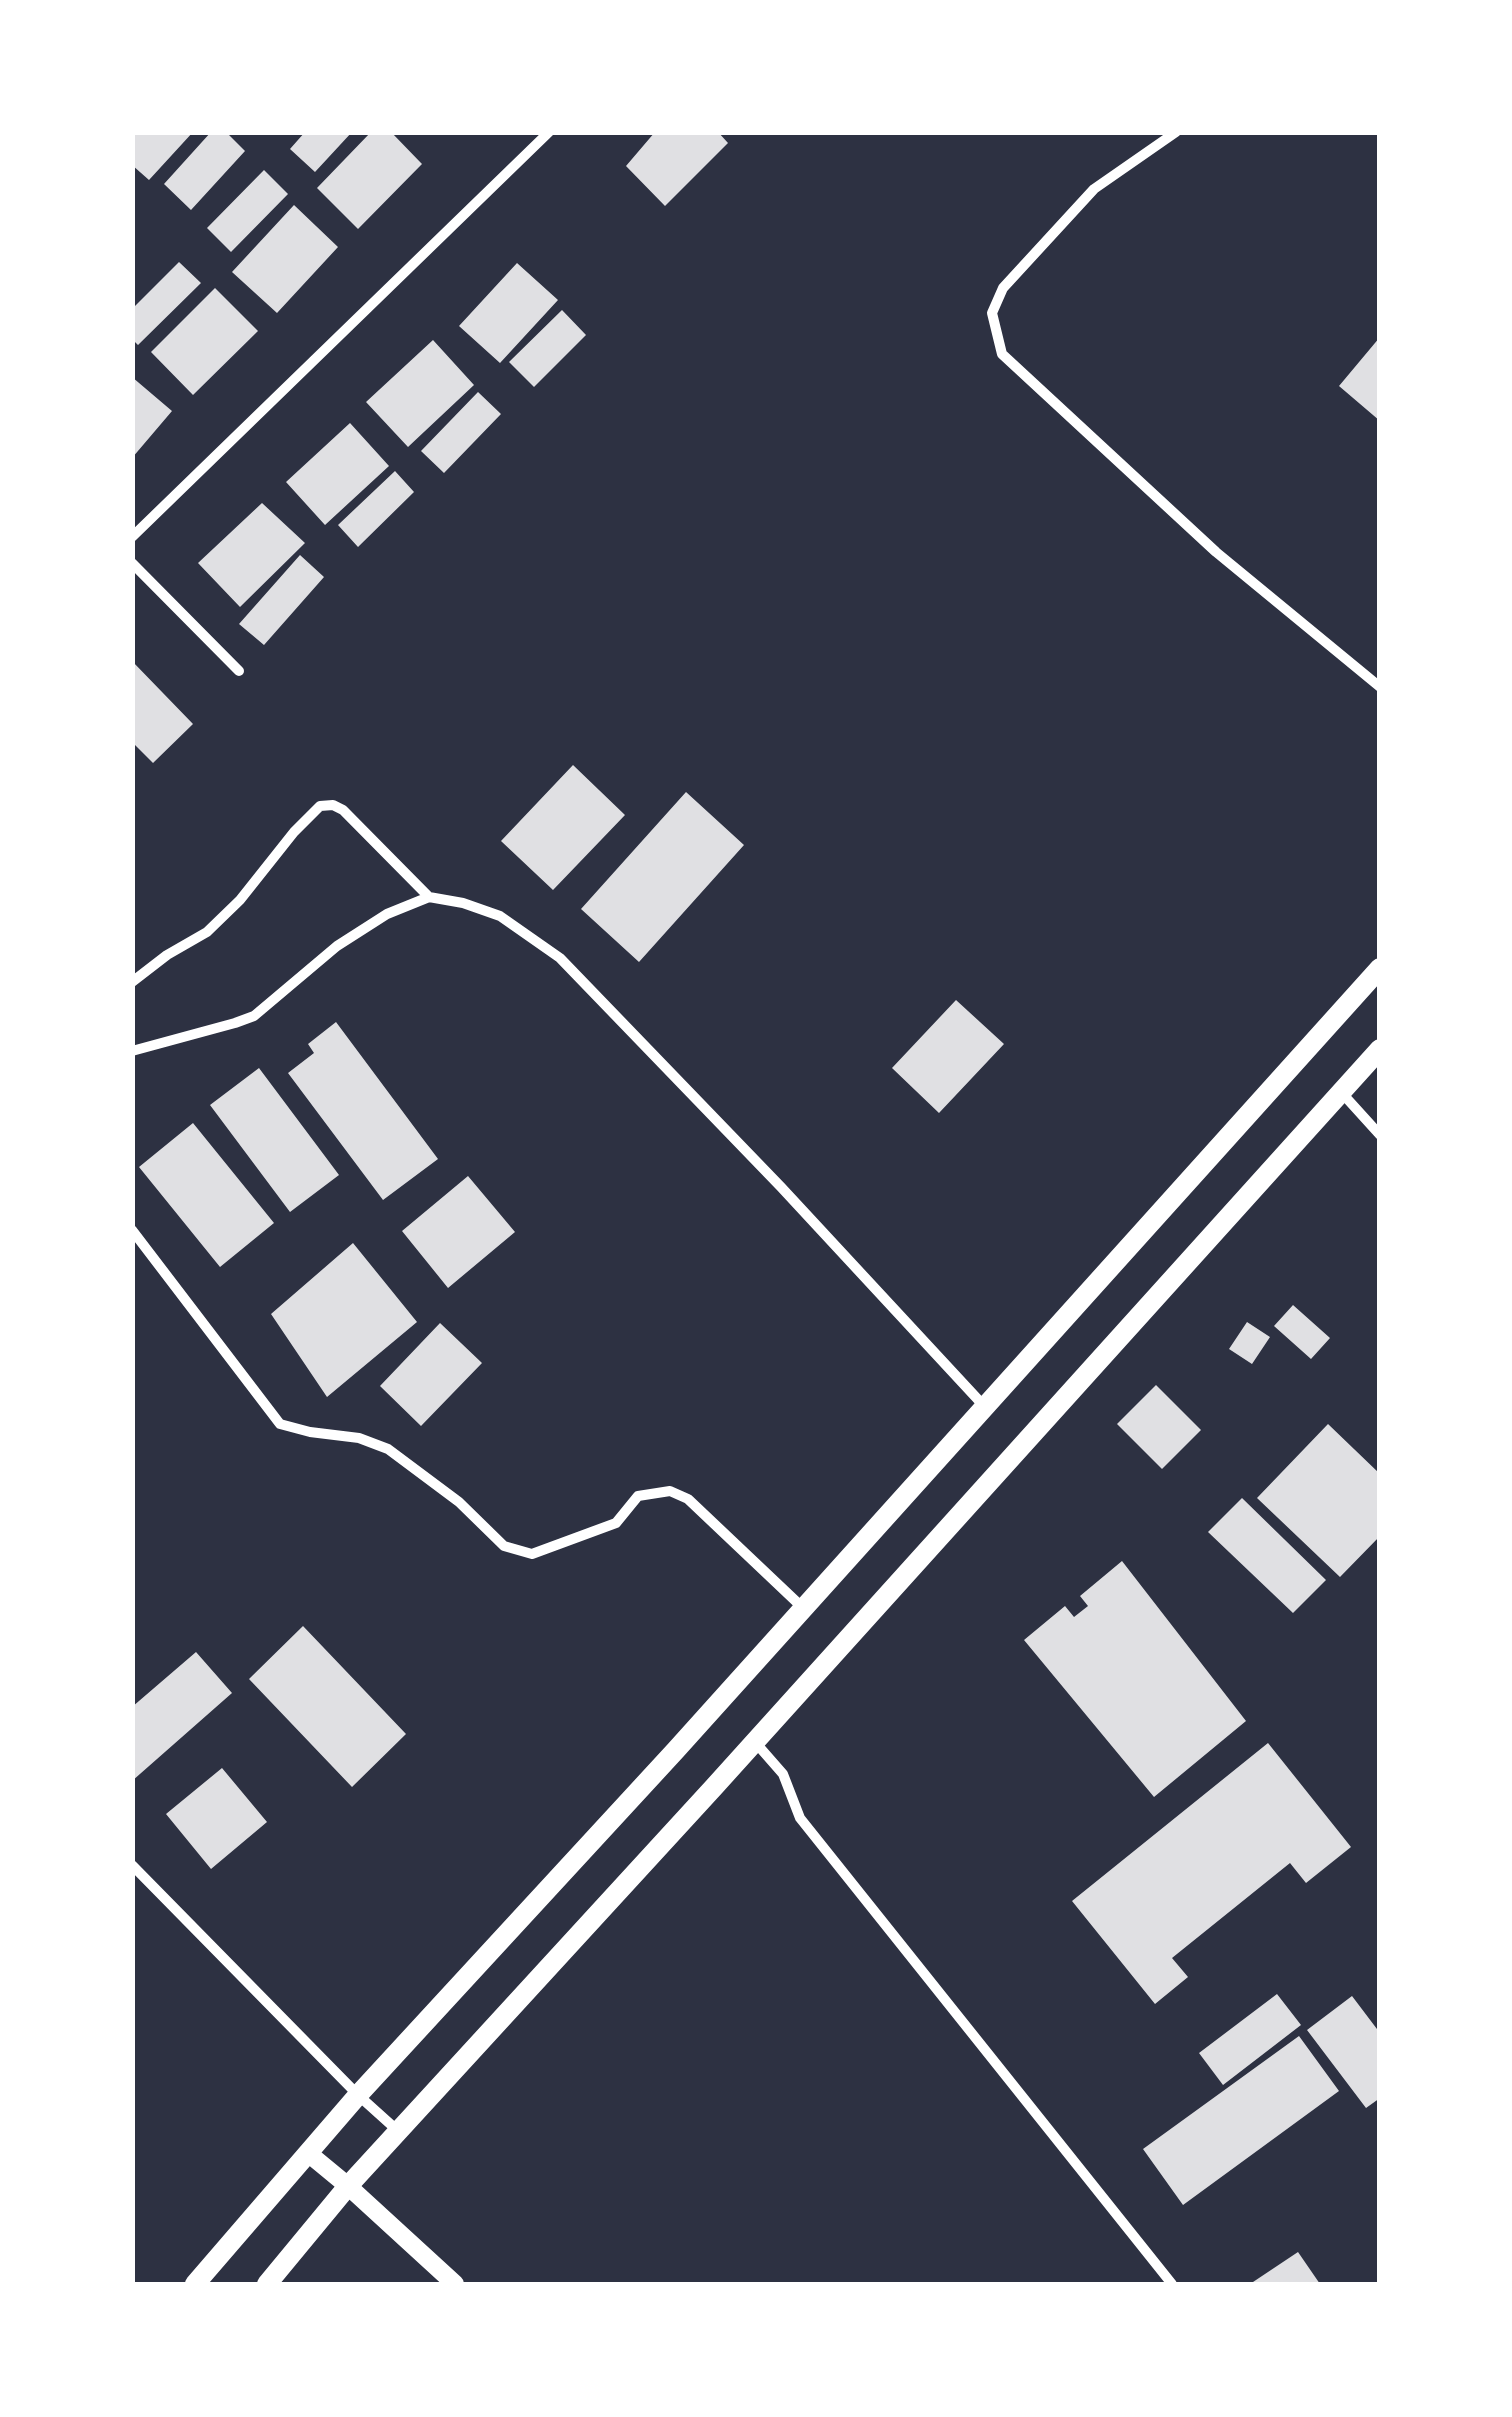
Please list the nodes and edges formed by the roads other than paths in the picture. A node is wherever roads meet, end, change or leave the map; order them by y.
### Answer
1 (549, 132) edge
2 (1176, 132) edge
3 (132, 537) edge
4 (132, 562) edge
5 (239, 671) dead end
6 (1380, 688) edge
7 (429, 897) junction
8 (1380, 968) edge
9 (132, 982) edge
10 (1380, 1049) edge
11 (132, 1052) edge
12 (1341, 1092) junction
13 (1380, 1135) edge
14 (132, 1230) edge
15 (985, 1407) junction
16 (803, 1608) junction
17 (755, 1742) junction
18 (132, 1864) edge
19 (358, 2095) junction
20 (398, 2131) junction
21 (308, 2153) junction
22 (348, 2186) junction
23 (195, 2284) edge
24 (267, 2284) edge
25 (455, 2284) edge
26 (1172, 2284) edge

1 - 3 street
2 - 6 street
4 - 5 street
7 - 9 street
7 - 11 street
7 - 15 street
8 - 15 main road
10 - 12 main road
12 - 13 street
12 - 17 main road
14 - 16 street
15 - 16 main road
16 - 19 main road
17 - 20 main road
17 - 26 street
18 - 19 street
19 - 20 street
19 - 21 main road
20 - 22 main road
21 - 22 street
21 - 23 main road
22 - 24 main road
22 - 25 street

